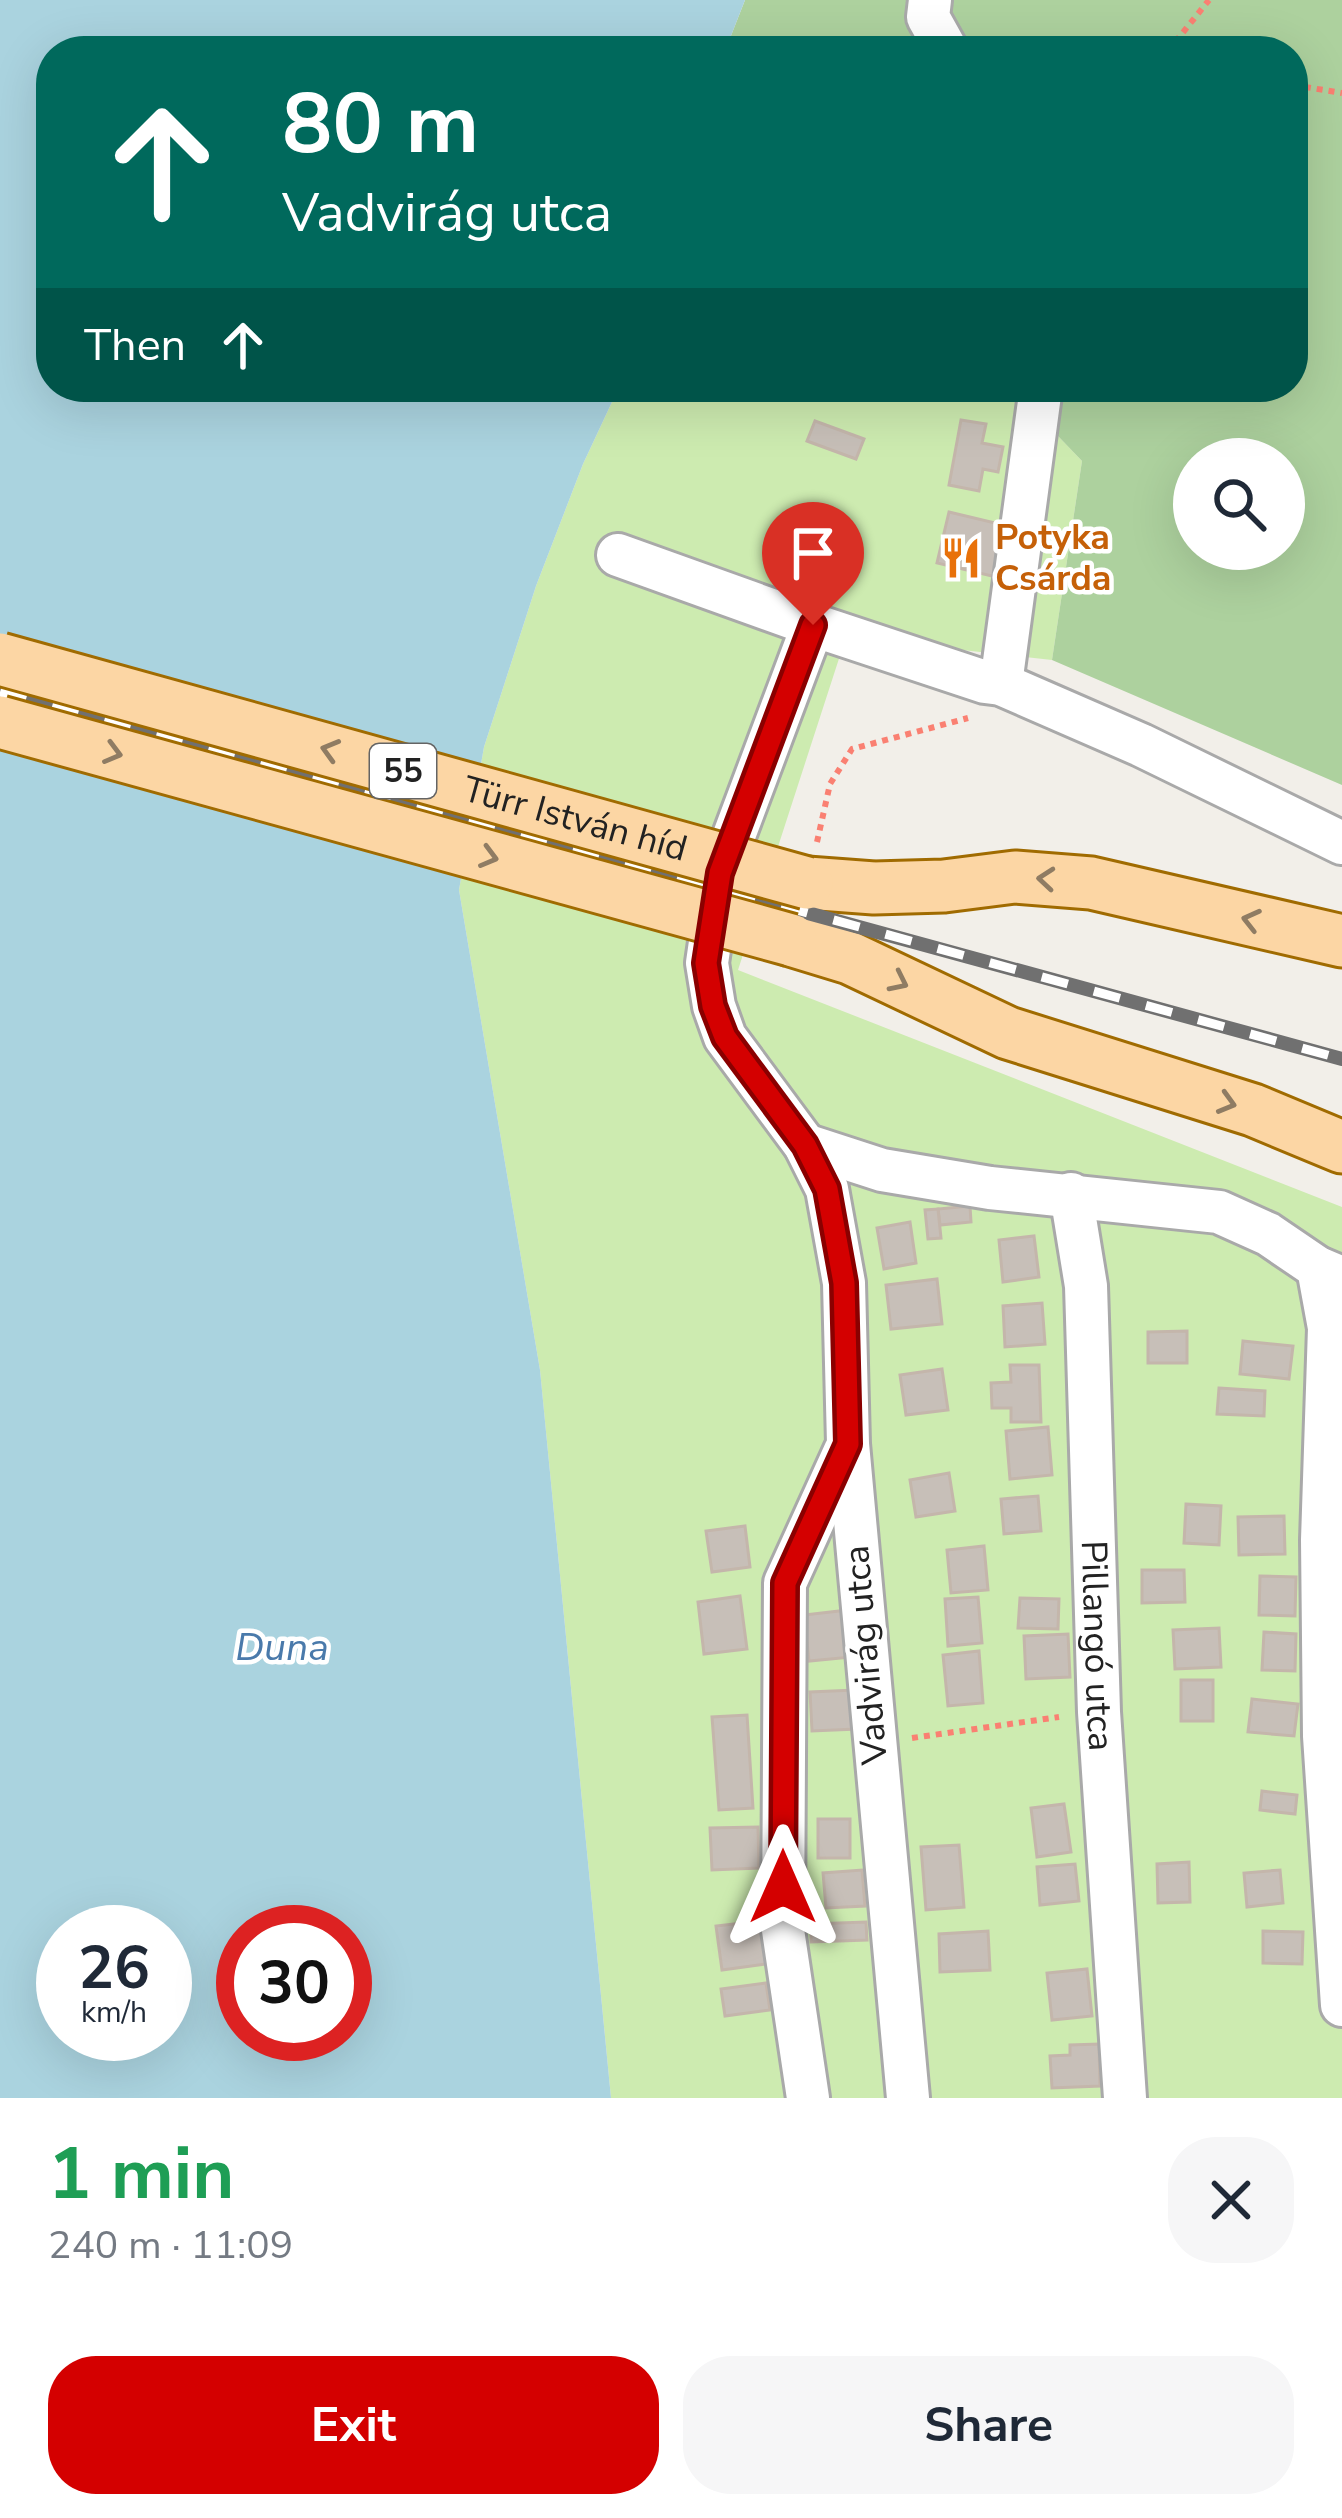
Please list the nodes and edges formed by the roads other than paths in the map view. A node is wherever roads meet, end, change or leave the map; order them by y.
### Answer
1 (930, 0) edge
2 (939, 36) edge
3 (1038, 402) edge
4 (617, 554) dead end
5 (813, 625) junction
6 (0, 659) edge
7 (1001, 684) junction
8 (0, 722) edge
9 (1342, 843) edge
10 (1342, 941) edge
11 (805, 1145) junction
12 (1342, 1147) edge
13 (1071, 1194) junction
14 (1330, 1273) edge
15 (848, 1444) junction
16 (1333, 1684) edge
17 (1342, 2005) edge
18 (808, 2098) edge
19 (908, 2098) edge
20 (1125, 2098) edge

1 - 2 street
3 - 7 street
4 - 5 street
5 - 7 street
5 - 11 street, Vadvirág utca
10 -> 6 main road, Türr István híd / 55, bridge
7 - 9 street
8 -> 12 main road, Türr István híd / 55, bridge
11 - 13 street
11 - 15 street, Vadvirág utca
13 - 14 street
13 - 20 street, Pillangó utca
14 - 16 street
15 - 18 street
15 - 19 street, Vadvirág utca
16 - 17 street

